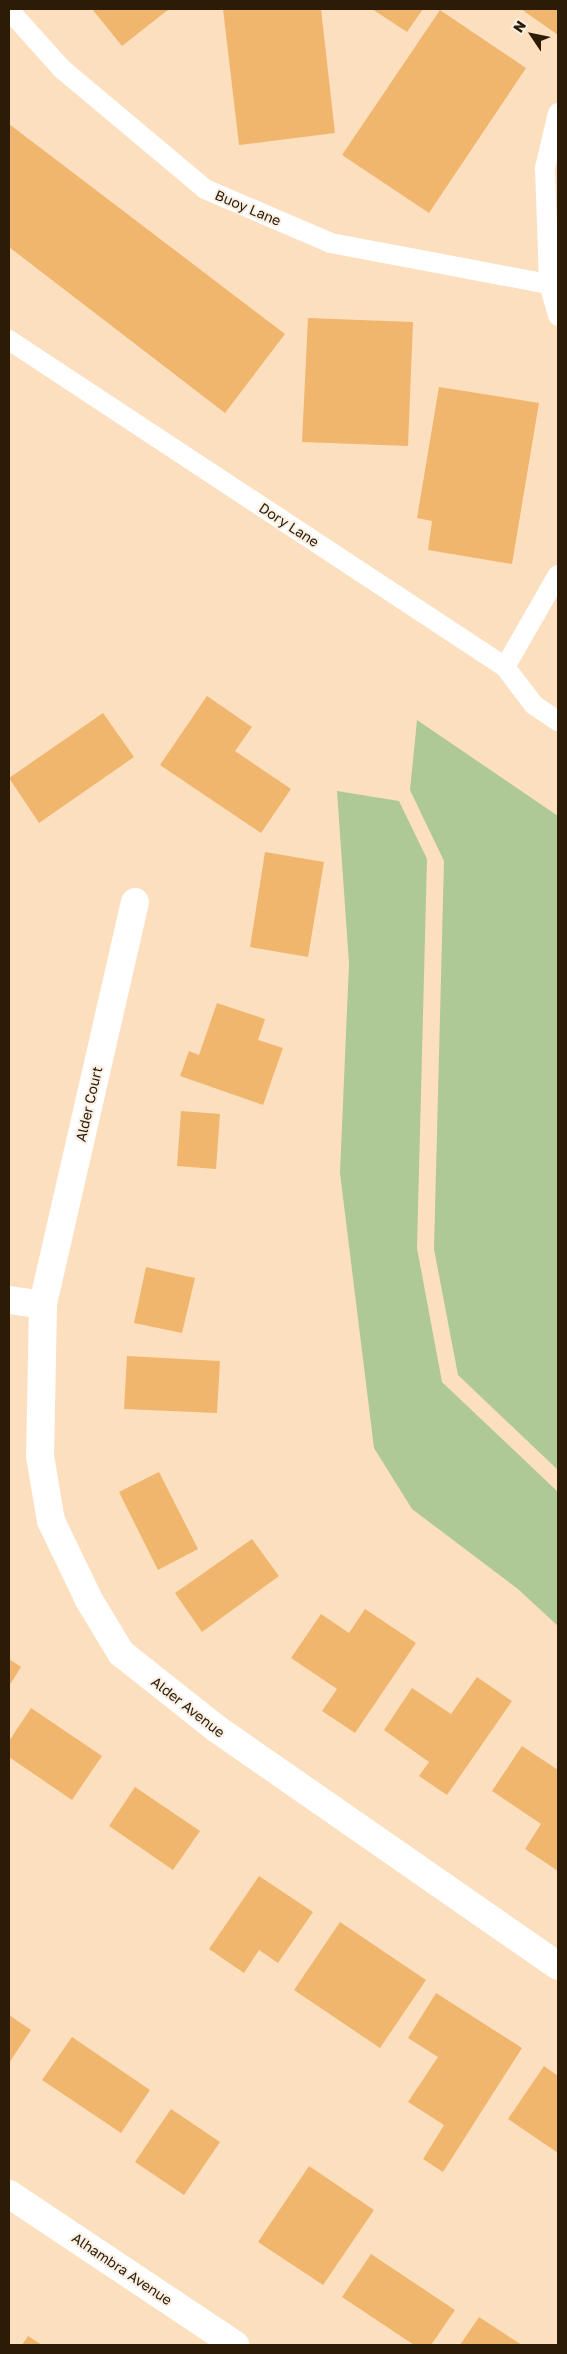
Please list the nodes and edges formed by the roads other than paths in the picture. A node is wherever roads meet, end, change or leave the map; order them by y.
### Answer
1 (9, 10) edge
2 (558, 113) edge
3 (549, 284) junction
4 (558, 316) edge
5 (9, 340) edge
6 (558, 575) edge
7 (505, 667) junction
8 (558, 721) edge
9 (135, 902) dead end
10 (9, 1300) edge
11 (43, 1305) junction
12 (558, 1966) edge
13 (9, 2194) edge
14 (235, 2345) edge

1 - 3 lane, Buoy Lane
2 - 3 lane
3 - 4 lane
5 - 7 lane, Dory Lane
6 - 7 lane
7 - 8 lane, Dory Lane
9 - 11 street, Alder Court
10 - 11 street
11 - 12 street, Alder Avenue
13 - 14 street, Alhambra Avenue

